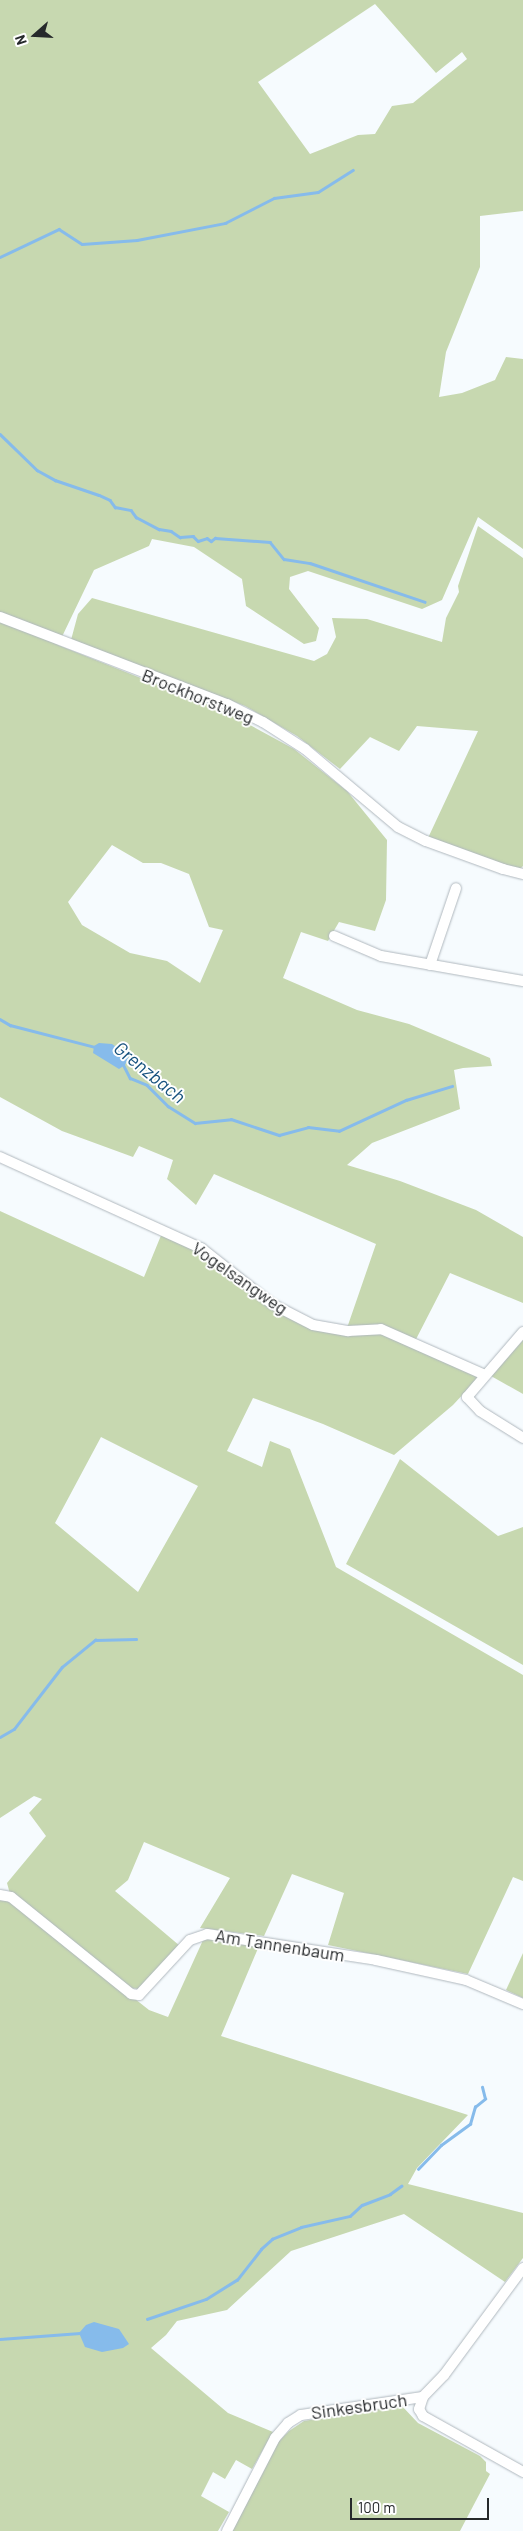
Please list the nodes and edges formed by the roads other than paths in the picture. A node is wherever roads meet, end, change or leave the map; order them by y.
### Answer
1 (0, 617) edge
2 (523, 874) edge
3 (456, 888) dead end
4 (334, 936) dead end
5 (430, 965) junction
6 (523, 981) edge
7 (0, 1157) edge
8 (523, 1332) edge
9 (485, 1375) junction
10 (523, 1438) edge
11 (0, 1895) edge
12 (523, 2004) edge
13 (523, 2268) edge
14 (423, 2397) junction
15 (523, 2472) edge
16 (227, 2531) edge

1 - 2 street, Brockhorstweg
3 - 5 street
4 - 5 street
5 - 6 street
7 - 9 street, Vogelsangweg
8 - 9 street
9 - 10 street
11 - 12 street, Am Tannenbaum
13 - 14 street, Sinkesbruch
14 - 15 street
14 - 16 street, Sinkesbruch

